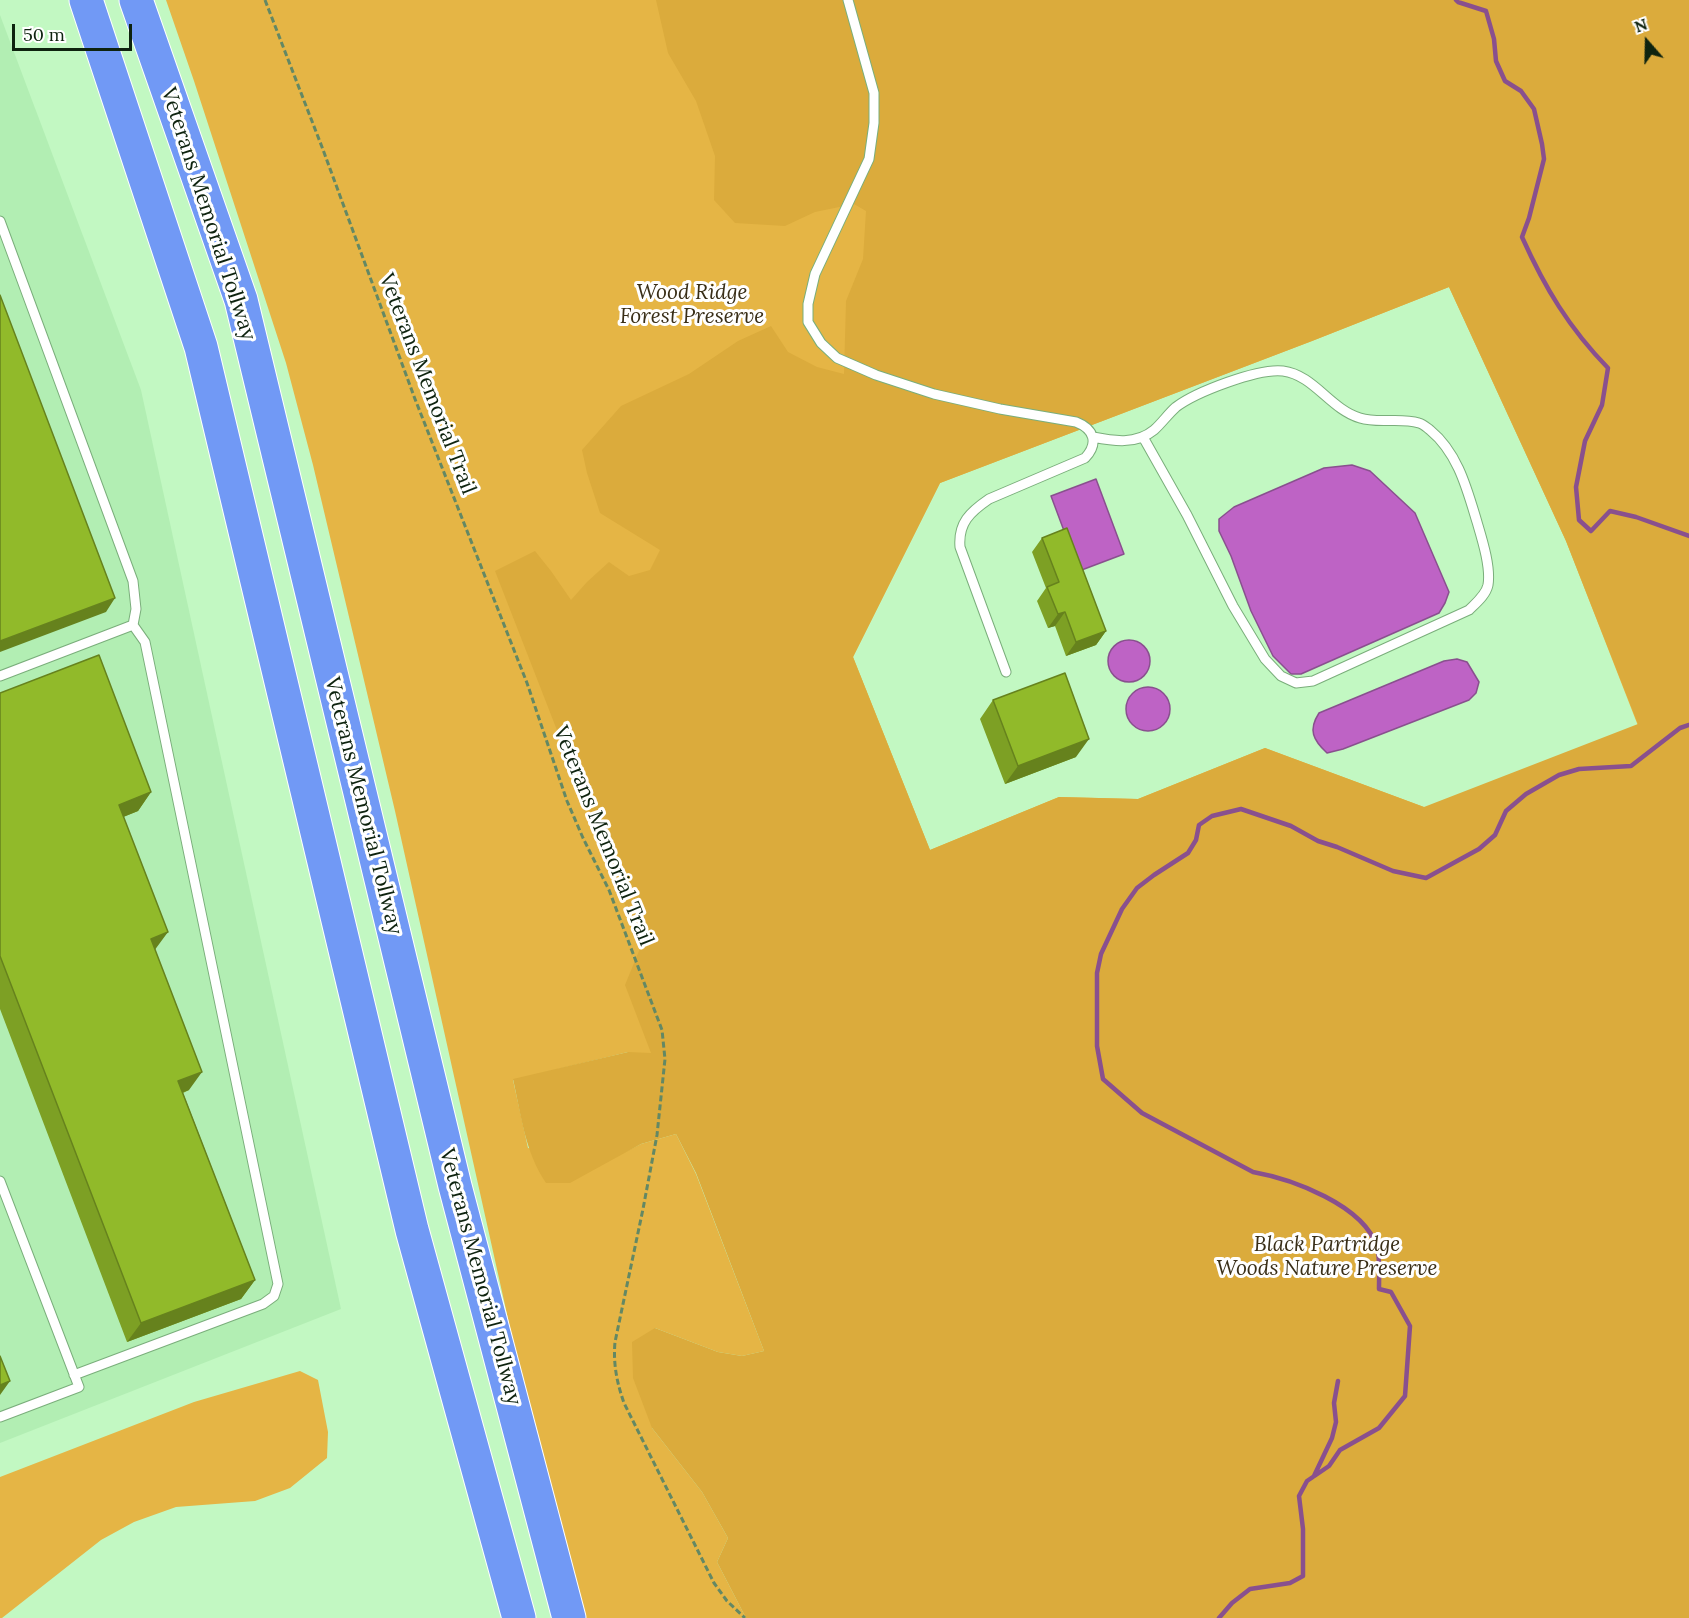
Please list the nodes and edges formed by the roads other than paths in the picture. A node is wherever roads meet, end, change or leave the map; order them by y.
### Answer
1 (86, 0) edge
2 (136, 0) edge
3 (848, 0) edge
4 (0, 221) edge
5 (1093, 437) junction
6 (1143, 437) junction
7 (133, 625) junction
8 (1006, 672) dead end
9 (0, 676) edge
10 (0, 1181) edge
11 (74, 1375) junction
12 (0, 1418) edge
13 (519, 1618) edge
14 (569, 1618) edge

1 - 13 highway
2 - 14 highway, Veterans Memorial Tollway
3 - 5 lane
4 - 7 lane
5 - 6 lane
5 - 8 lane
6 - 6 lane
7 - 9 lane
7 - 11 lane
10 - 11 lane
11 - 12 lane

